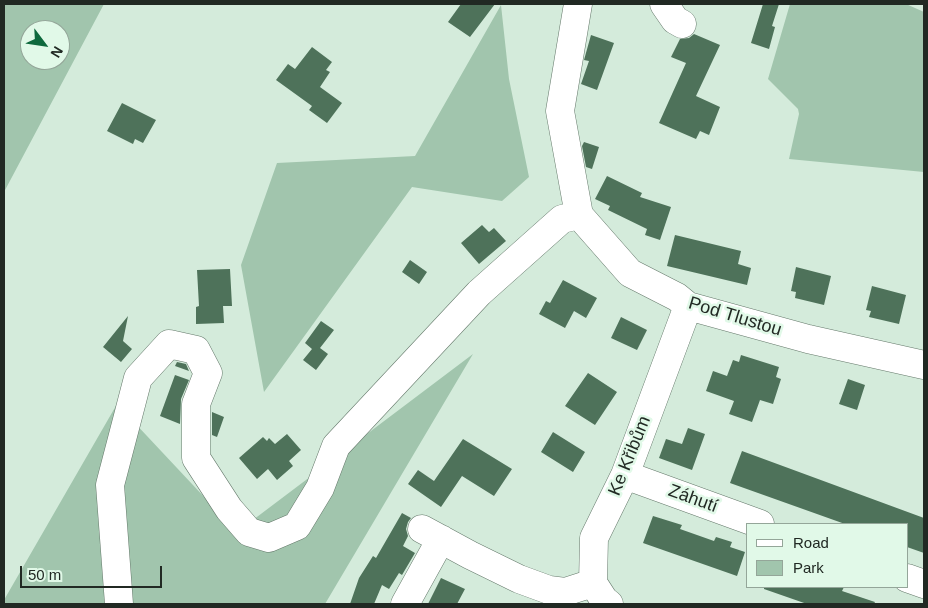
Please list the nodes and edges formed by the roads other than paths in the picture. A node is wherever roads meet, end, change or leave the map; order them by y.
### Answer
1 (578, 4) edge
2 (579, 214) junction
3 (688, 306) junction
4 (924, 364) edge
5 (625, 475) junction
6 (757, 523) edge
7 (908, 578) edge
8 (924, 584) edge
9 (601, 594) edge
10 (119, 604) edge
11 (405, 604) edge

1 - 2 street
2 - 3 street, Pod Tlustou
2 - 10 street
3 - 4 street, Pod Tlustou
3 - 5 street, Ke Křibům
5 - 6 street, Záhutí
5 - 9 street, Ke Křibům
7 - 8 street
9 - 11 street

